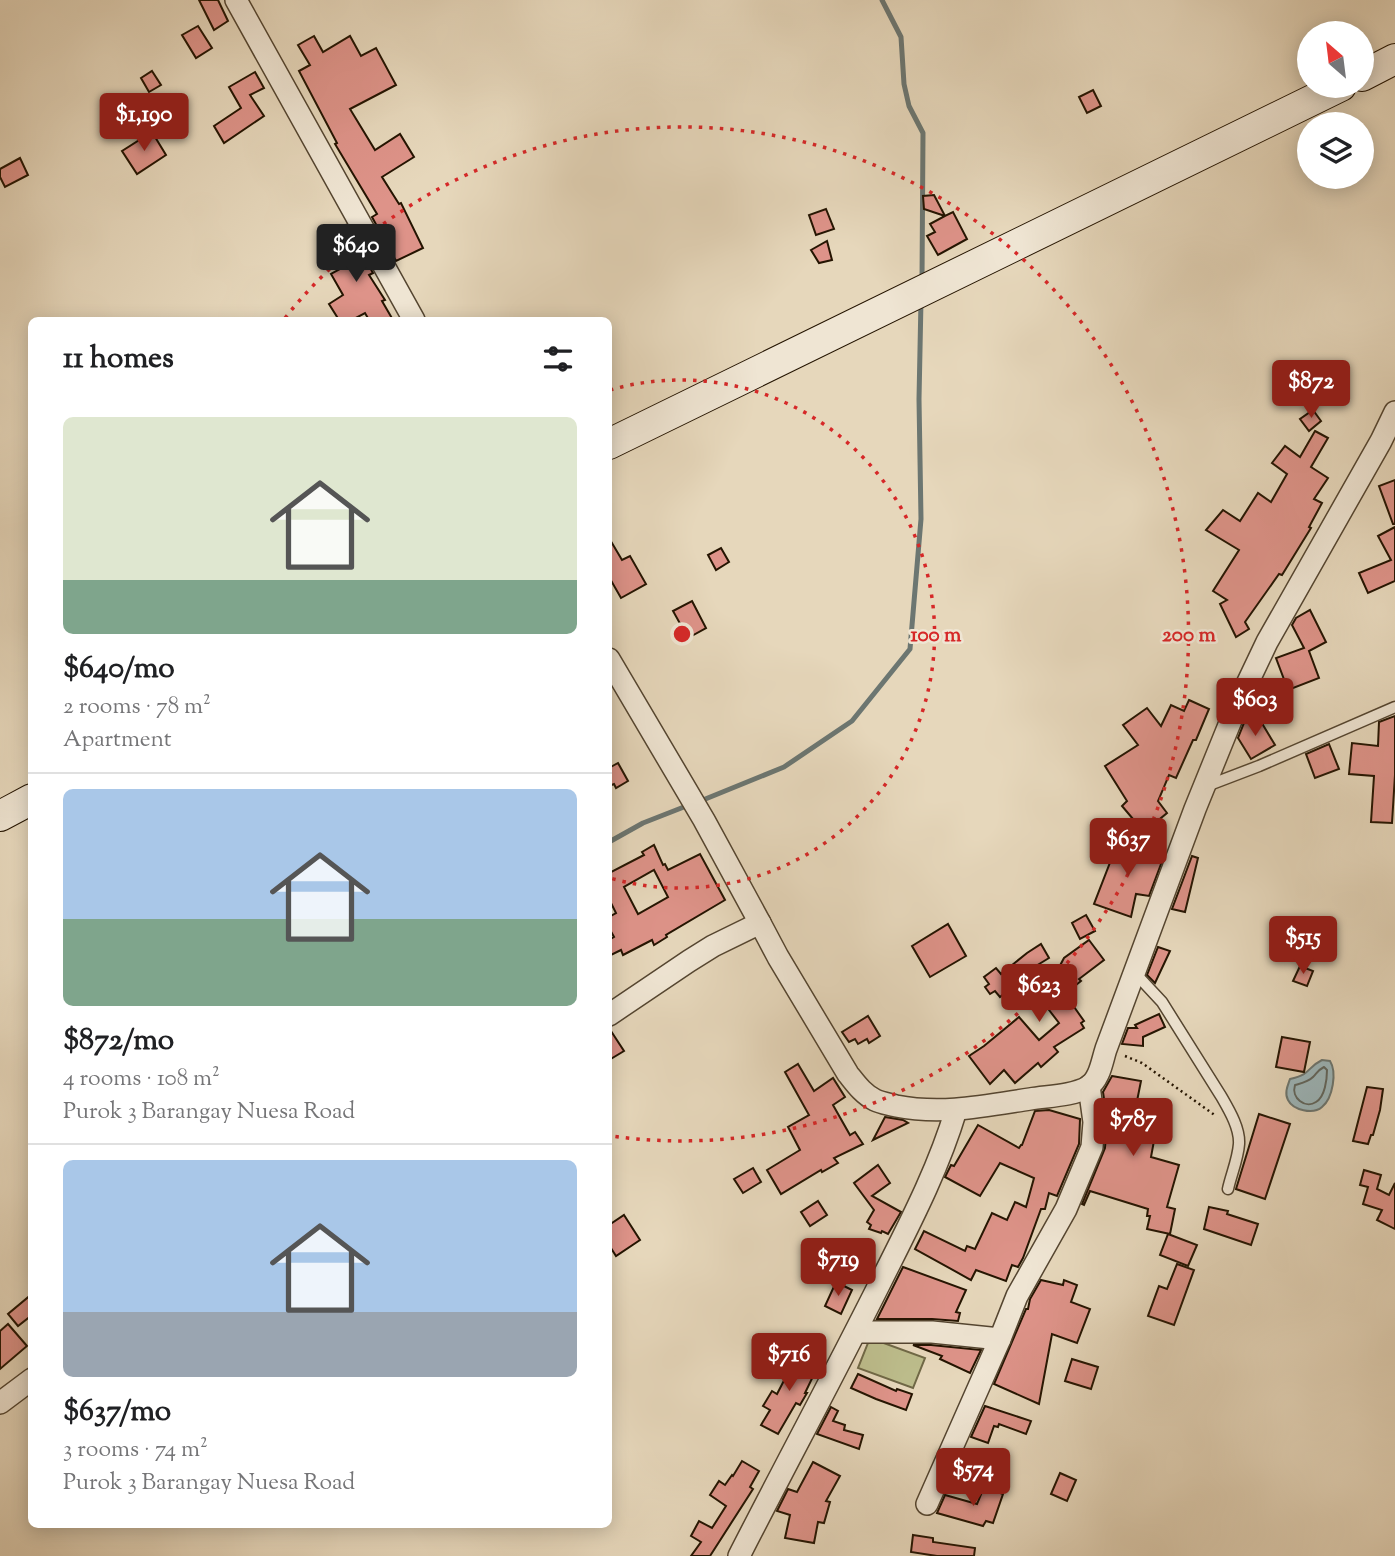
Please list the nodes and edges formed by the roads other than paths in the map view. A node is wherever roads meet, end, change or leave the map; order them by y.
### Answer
1 (236, 0) edge
2 (1395, 60) edge
3 (1374, 70) edge
4 (1317, 98) edge
5 (412, 317) edge
6 (1395, 412) edge
7 (612, 443) edge
8 (612, 664) edge
9 (1395, 707) edge
10 (1204, 787) junction
11 (28, 801) edge
12 (0, 816) edge
13 (760, 923) junction
14 (1135, 973) junction
15 (612, 1013) edge
16 (1089, 1086) junction
17 (956, 1110) junction
18 (1228, 1189) dead end
19 (856, 1332) junction
20 (1000, 1339) junction
21 (28, 1381) edge
22 (0, 1404) edge
23 (927, 1504) dead end
24 (739, 1556) edge

1 - 5 street
2 - 3 main road
4 - 7 main road
6 - 10 street
8 - 13 street
9 - 10 lane
10 - 14 street
11 - 12 main road
13 - 15 street
13 - 17 street
14 - 16 street
14 - 18 lane
16 - 17 street
16 - 20 street
17 - 19 street
19 - 20 street
19 - 24 street
20 - 23 street
21 - 22 street

